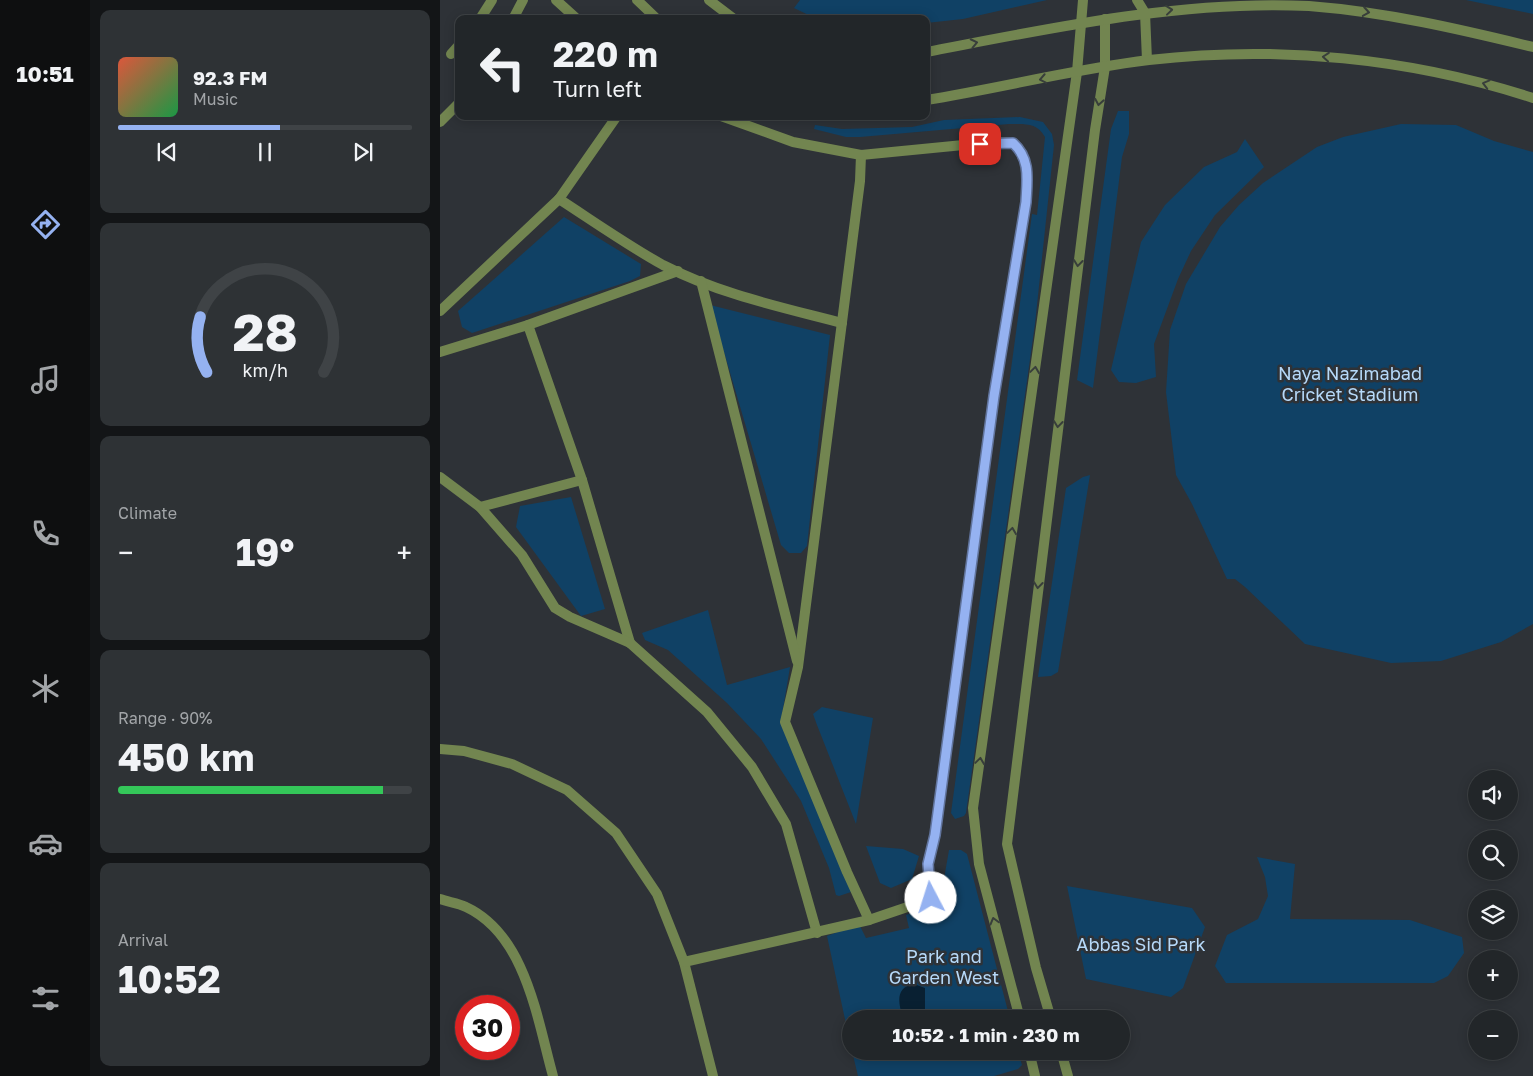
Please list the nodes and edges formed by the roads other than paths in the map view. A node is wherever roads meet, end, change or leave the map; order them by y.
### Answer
1 (492, 0) edge
2 (523, 0) edge
3 (556, 0) edge
4 (637, 0) edge
5 (709, 0) edge
6 (1083, 0) edge
7 (1138, 0) edge
8 (1145, 13) junction
9 (483, 15) edge
10 (515, 15) edge
11 (573, 15) edge
12 (653, 15) edge
13 (729, 15) edge
14 (1106, 18) junction
15 (1082, 22) junction
16 (1533, 46) edge
17 (455, 50) edge
18 (930, 51) edge
19 (451, 54) dead end
20 (1147, 60) junction
21 (1105, 67) junction
22 (1077, 72) junction
23 (1533, 98) edge
24 (930, 99) edge
25 (455, 107) edge
26 (614, 120) edge
27 (732, 120) edge
28 (440, 122) edge
29 (861, 156) junction
30 (559, 200) junction
31 (678, 271) junction
32 (701, 282) junction
33 (440, 311) edge
34 (842, 323) junction
35 (528, 324) junction
36 (440, 352) edge
37 (440, 477) edge
38 (582, 480) junction
39 (480, 507) junction
40 (630, 643) junction
41 (798, 667) junction
42 (440, 749) edge
43 (440, 900) edge
44 (870, 920) junction
45 (818, 933) junction
46 (684, 962) junction
47 (1018, 1010) edge
48 (1048, 1010) edge
49 (1031, 1060) edge
50 (1064, 1060) edge
51 (554, 1076) edge
52 (713, 1076) edge
53 (1035, 1076) edge
54 (1068, 1076) edge

1 - 9 street
2 - 10 street
3 - 11 street
4 - 12 street
5 - 13 street
6 - 15 street
7 - 8 street
8 - 14 street
8 -> 16 street
8 - 20 street
14 - 15 street
14 - 21 street
18 -> 15 street
15 - 22 street
17 - 19 street
20 - 21 street
23 -> 20 street
21 - 22 street
21 -> 48 street
22 -> 24 street
47 -> 22 street
25 - 28 street
26 - 30 street
27 - 29 street
29 - 34 street
29 - 44 street
30 - 31 street
30 - 33 street
31 - 32 street
31 - 35 street
32 - 34 street
32 - 41 street
34 - 41 street
35 - 36 street
35 - 38 street
37 - 39 street
38 - 39 street
38 - 40 street
39 - 40 street
40 - 45 street
41 - 44 street
42 - 46 street
43 - 51 street
44 - 45 street
45 - 46 street
46 - 52 street
49 - 53 street
50 - 54 street

